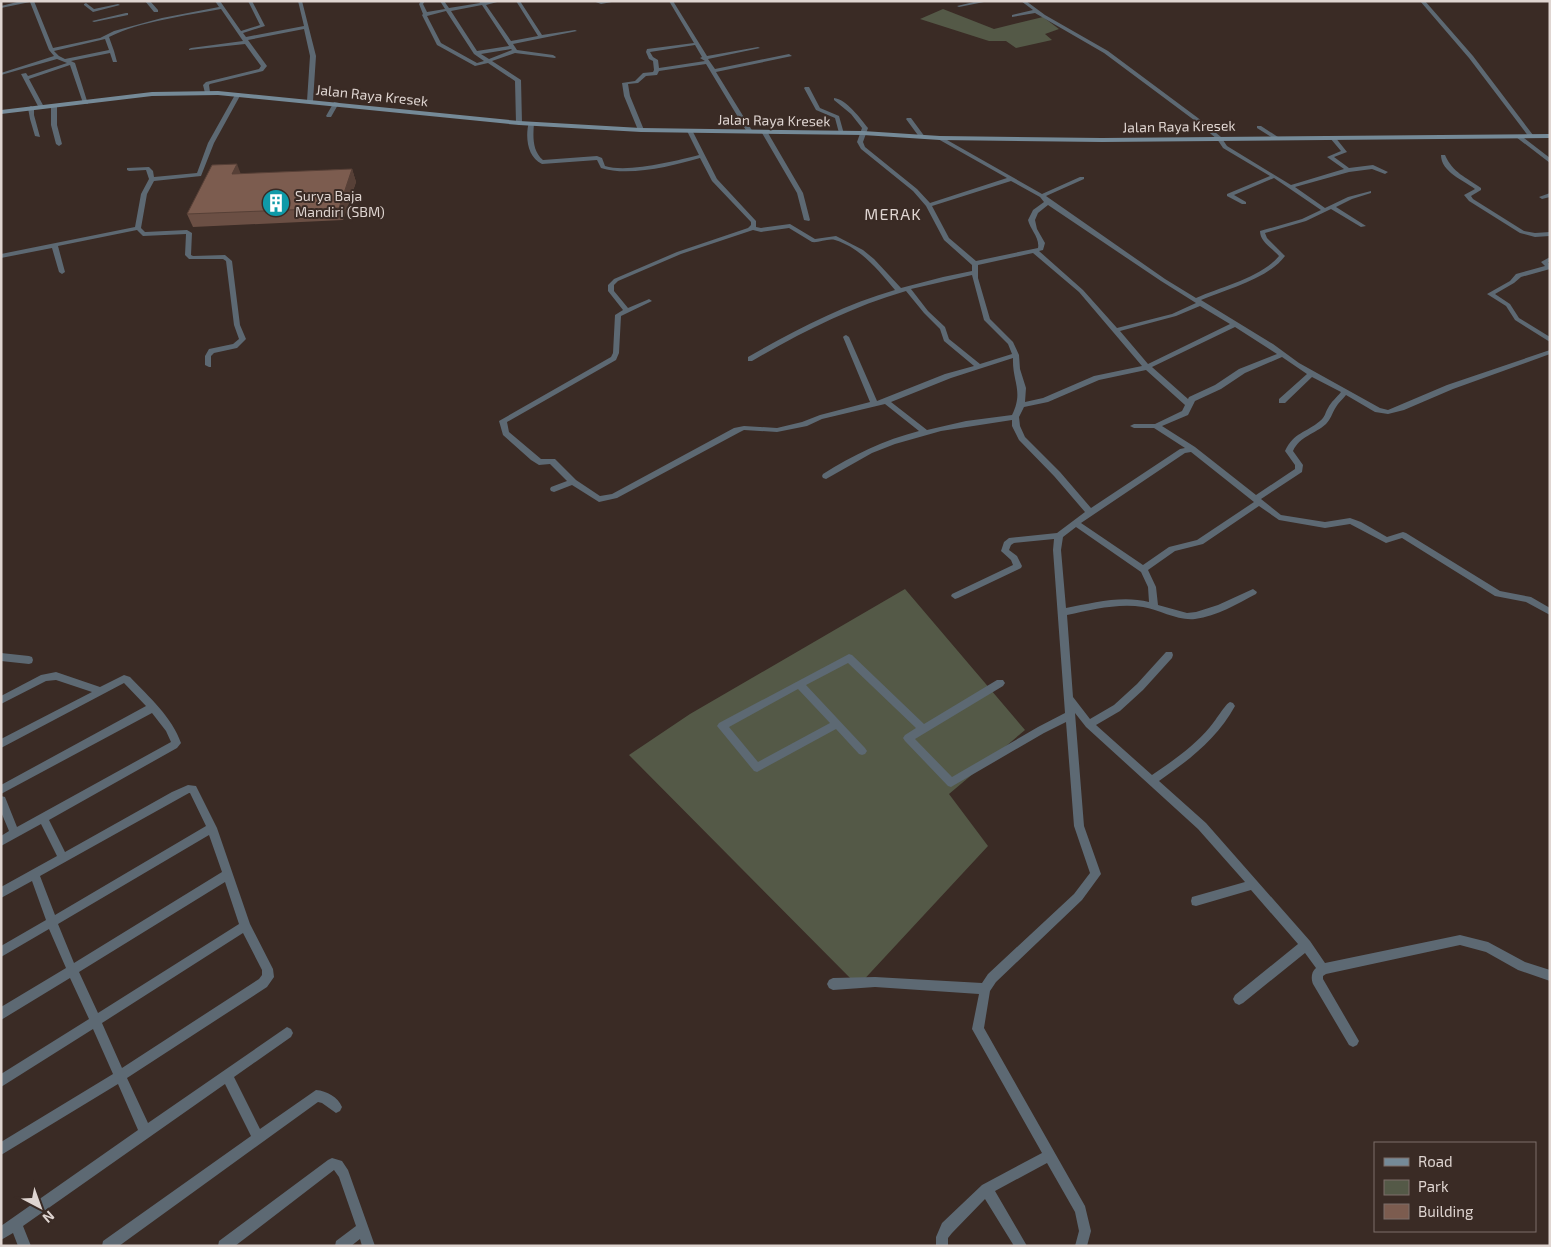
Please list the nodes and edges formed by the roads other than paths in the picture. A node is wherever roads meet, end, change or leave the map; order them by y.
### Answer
1 (28, 1) edge
2 (32, 1) edge
3 (147, 1) edge
4 (216, 1) edge
5 (250, 1) edge
6 (300, 1) edge
7 (423, 1) edge
8 (442, 1) edge
9 (499, 1) edge
10 (518, 1) edge
11 (596, 1) edge
12 (615, 1) edge
13 (986, 1) edge
14 (1023, 1) edge
15 (1422, 1) edge
16 (674, 2) edge
17 (118, 3) edge
18 (482, 3) edge
19 (86, 4) dead end
20 (958, 6) dead end
21 (1, 7) edge
22 (221, 8) junction
23 (156, 10) dead end
24 (447, 10) junction
25 (1036, 11) junction
26 (425, 14) junction
27 (1014, 16) dead end
28 (94, 21) dead end
29 (307, 27) junction
30 (576, 32) dead end
31 (239, 33) junction
32 (542, 37) junction
33 (107, 38) junction
34 (245, 41) junction
35 (696, 44) junction
36 (512, 47) junction
37 (758, 48) dead end
38 (191, 49) dead end
39 (51, 50) junction
40 (112, 51) junction
41 (476, 54) junction
42 (789, 56) dead end
43 (57, 57) junction
44 (553, 57) dead end
45 (66, 60) junction
46 (705, 60) junction
47 (115, 61) dead end
48 (488, 62) junction
49 (72, 63) junction
50 (20, 70) junction
51 (658, 70) junction
52 (712, 71) junction
53 (3, 74) dead end
54 (27, 78) junction
55 (807, 88) dead end
56 (207, 92) junction
57 (238, 94) junction
58 (836, 99) dead end
59 (310, 101) junction
60 (86, 102) junction
61 (336, 103) junction
62 (54, 106) junction
63 (41, 107) junction
64 (31, 108) junction
65 (1, 112) edge
66 (329, 116) dead end
67 (909, 120) dead end
68 (518, 123) junction
69 (531, 123) junction
70 (1259, 127) dead end
71 (641, 130) junction
72 (690, 131) junction
73 (750, 132) junction
74 (765, 133) junction
75 (842, 133) junction
76 (863, 133) junction
77 (38, 136) dead end
78 (1518, 136) junction
79 (1531, 136) junction
80 (1550, 136) edge
81 (922, 137) junction
82 (940, 138) junction
83 (1219, 138) junction
84 (1333, 138) junction
85 (1278, 139) junction
86 (59, 144) dead end
87 (702, 156) junction
88 (1443, 156) dead end
89 (1550, 161) edge
90 (129, 170) dead end
91 (1348, 170) junction
92 (1385, 172) dead end
93 (1274, 176) junction
94 (152, 178) junction
95 (1082, 178) dead end
96 (1011, 179) junction
97 (1290, 187) junction
98 (1369, 192) dead end
99 (1550, 195) edge
100 (1042, 196) junction
101 (1542, 197) dead end
102 (1048, 202) junction
103 (1244, 204) dead end
104 (929, 205) junction
105 (1328, 209) junction
106 (807, 220) dead end
107 (1363, 226) dead end
108 (138, 228) junction
109 (753, 228) junction
110 (1550, 234) edge
111 (54, 245) junction
112 (1035, 251) junction
113 (1, 256) edge
114 (1550, 260) edge
115 (976, 264) junction
116 (62, 272) dead end
117 (974, 272) junction
118 (907, 288) junction
119 (898, 289) junction
120 (649, 301) dead end
121 (1199, 302) junction
122 (626, 310) junction
123 (1235, 324) junction
124 (1116, 330) junction
125 (846, 337) dead end
126 (1550, 340) edge
127 (1550, 352) edge
128 (1283, 354) junction
129 (1016, 355) junction
130 (750, 359) dead end
131 (208, 365) dead end
132 (980, 367) junction
133 (1147, 367) junction
134 (1312, 373) junction
135 (1345, 392) junction
136 (886, 401) junction
137 (1282, 401) dead end
138 (874, 403) junction
139 (1189, 404) junction
140 (1021, 405) junction
141 (1016, 417) junction
142 (1134, 426) dead end
143 (1156, 426) junction
144 (926, 433) junction
145 (1192, 449) junction
146 (826, 476) dead end
147 (573, 482) junction
148 (554, 489) dead end
149 (1257, 500) junction
150 (1090, 512) junction
151 (1075, 523) junction
152 (1059, 536) junction
153 (1144, 570) junction
154 (1254, 592) dead end
155 (955, 596) dead end
156 (1154, 607) junction
157 (1063, 612) junction
158 (1550, 612) edge
159 (1169, 655) dead end
160 (1, 657) edge
161 (29, 660) dead end
162 (1000, 683) dead end
163 (799, 684) junction
164 (101, 691) junction
165 (1, 700) edge
166 (1070, 700) junction
167 (1230, 706) dead end
168 (152, 708) junction
169 (1071, 715) junction
170 (837, 724) junction
171 (1089, 724) junction
172 (923, 729) junction
173 (1, 744) edge
174 (862, 751) dead end
175 (1152, 781) junction
176 (1, 790) edge
177 (1, 800) edge
178 (42, 817) junction
179 (212, 828) junction
180 (15, 832) junction
181 (1, 841) edge
182 (63, 858) junction
183 (34, 874) junction
184 (228, 874) junction
185 (1253, 885) junction
186 (1, 893) edge
187 (1196, 901) dead end
188 (53, 921) junction
189 (245, 926) junction
190 (1306, 945) junction
191 (1, 952) edge
192 (1323, 969) junction
193 (73, 971) junction
194 (1550, 976) edge
195 (833, 984) dead end
196 (985, 989) junction
197 (1239, 999) dead end
198 (1, 1014) edge
199 (96, 1021) junction
200 (287, 1033) dead end
201 (1353, 1040) dead end
202 (227, 1075) junction
203 (120, 1076) junction
204 (1, 1081) edge
205 (336, 1107) dead end
206 (146, 1133) junction
207 (258, 1138) junction
208 (1, 1150) edge
209 (1050, 1155) junction
210 (986, 1189) junction
211 (16, 1223) junction
212 (362, 1229) junction
213 (1, 1234) edge
214 (25, 1246) edge
215 (108, 1246) edge
216 (224, 1246) edge
217 (341, 1246) edge
218 (369, 1246) edge
219 (942, 1246) edge
220 (1020, 1246) edge
221 (1081, 1246) edge

1 - 21 street
2 - 39 street
3 - 23 street
4 - 22 street
5 - 31 street
6 - 29 street
7 - 26 street
8 - 24 street
9 - 18 street
10 - 32 street
11 - 12 street
13 - 20 street
14 - 25 street
15 - 79 street
16 - 35 street
17 - 19 street
17 - 28 street
18 - 24 street
18 - 36 street
22 - 31 street
22 - 33 street
24 - 26 street
24 - 41 street
25 - 27 street
25 - 83 street
26 - 48 street
29 - 34 street
29 - 59 street
30 - 32 street
31 - 34 street
32 - 36 street
33 - 39 street
33 - 40 street
34 - 38 street
34 - 56 street
35 - 46 street
35 - 51 street
36 - 41 street
36 - 44 street
36 - 48 street
37 - 46 street
39 - 43 street
40 - 45 street
40 - 47 street
41 - 48 street
42 - 52 street
43 - 45 street
43 - 50 street
45 - 49 street
46 - 51 street
46 - 52 street
48 - 68 street
49 - 54 street
49 - 60 street
50 - 53 street
50 - 54 street
51 - 71 street
52 - 73 street
54 - 63 street
55 - 75 street
56 - 57 main road, Jalan Raya Kresek
56 - 60 main road, Jalan Raya Kresek
57 - 59 main road, Jalan Raya Kresek
57 - 94 street
58 - 76 street
59 - 61 main road, Jalan Raya Kresek
60 - 62 main road, Jalan Raya Kresek
61 - 66 street
61 - 68 main road, Jalan Raya Kresek
62 - 63 main road, Jalan Raya Kresek
62 - 86 street
63 - 64 main road, Jalan Raya Kresek
64 - 65 main road, Jalan Raya Kresek
64 - 77 street
67 - 81 street
68 - 69 main road, Jalan Raya Kresek
69 - 71 main road, Jalan Raya Kresek
69 - 87 street
70 - 85 street
71 - 72 main road, Jalan Raya Kresek
72 - 73 main road, Jalan Raya Kresek
72 - 87 street
73 - 74 main road, Jalan Raya Kresek
74 - 75 main road, Jalan Raya Kresek
74 - 106 street
75 - 76 main road, Jalan Raya Kresek
76 - 81 main road, Jalan Raya Kresek
76 - 104 street
78 - 79 main road, Jalan Raya Kresek
78 - 84 main road, Jalan Raya Kresek
78 - 89 street
79 - 80 main road, Jalan Raya Kresek
81 - 82 main road, Jalan Raya Kresek
82 - 83 main road, Jalan Raya Kresek
82 - 96 street
83 - 85 main road, Jalan Raya Kresek
83 - 93 street
84 - 85 main road, Jalan Raya Kresek
84 - 91 street
87 - 109 street
88 - 110 street
90 - 94 street
91 - 92 street
91 - 97 street
93 - 97 street
93 - 103 street
94 - 108 street
95 - 100 street
96 - 100 street
96 - 104 street
97 - 105 street
98 - 105 street
99 - 101 street
100 - 102 street
102 - 112 street
102 - 121 street
104 - 115 street
105 - 107 street
105 - 121 street
108 - 111 street
108 - 131 street
109 - 119 street
109 - 122 street
111 - 113 street
111 - 116 street
112 - 115 street
112 - 124 street
114 - 126 street
115 - 117 street
117 - 118 street
117 - 129 street
118 - 119 street
118 - 132 street
119 - 130 street
120 - 122 street
121 - 123 street
121 - 124 street
122 - 147 street
123 - 128 street
123 - 133 street
124 - 133 street
125 - 138 street
127 - 135 street
128 - 134 street
128 - 139 street
129 - 132 street
129 - 140 street
132 - 136 street
133 - 139 street
133 - 140 street
134 - 135 street
134 - 137 street
135 - 149 street
136 - 138 street
136 - 144 street
138 - 147 street
139 - 143 street
140 - 141 street
141 - 144 street
141 - 150 street
142 - 143 street
143 - 145 street
144 - 146 street
145 - 149 street
145 - 150 street
147 - 148 street
149 - 153 street
149 - 158 street
150 - 151 street
151 - 152 street
151 - 153 street
152 - 155 street
152 - 157 street
153 - 156 street
154 - 156 street
156 - 157 street
157 - 166 street
159 - 171 street
160 - 161 street
162 - 172 street
163 - 170 street
163 - 170 street
163 - 172 street
164 - 165 street
164 - 168 street
164 - 173 street
166 - 169 street
166 - 171 street
167 - 175 street
168 - 176 street
168 - 178 street
169 - 172 street
169 - 196 street
170 - 174 street
171 - 175 street
175 - 185 street
177 - 180 street
178 - 180 street
178 - 182 street
179 - 182 street
179 - 184 street
179 - 188 street
180 - 181 street
182 - 183 street
183 - 186 street
183 - 188 street
184 - 189 street
184 - 193 street
185 - 187 street
185 - 190 street
188 - 191 street
188 - 193 street
189 - 199 street
189 - 203 street
190 - 192 street
190 - 197 street
192 - 194 street
192 - 201 street
193 - 198 street
193 - 199 street
195 - 196 street
196 - 209 street
199 - 203 street
199 - 204 street
200 - 202 street
202 - 206 street
202 - 207 street
203 - 206 street
203 - 208 street
205 - 207 street
206 - 211 street
207 - 215 street
209 - 210 street
209 - 221 street
210 - 219 street
210 - 220 street
211 - 213 street
211 - 214 street
212 - 216 street
212 - 217 street
212 - 218 street

